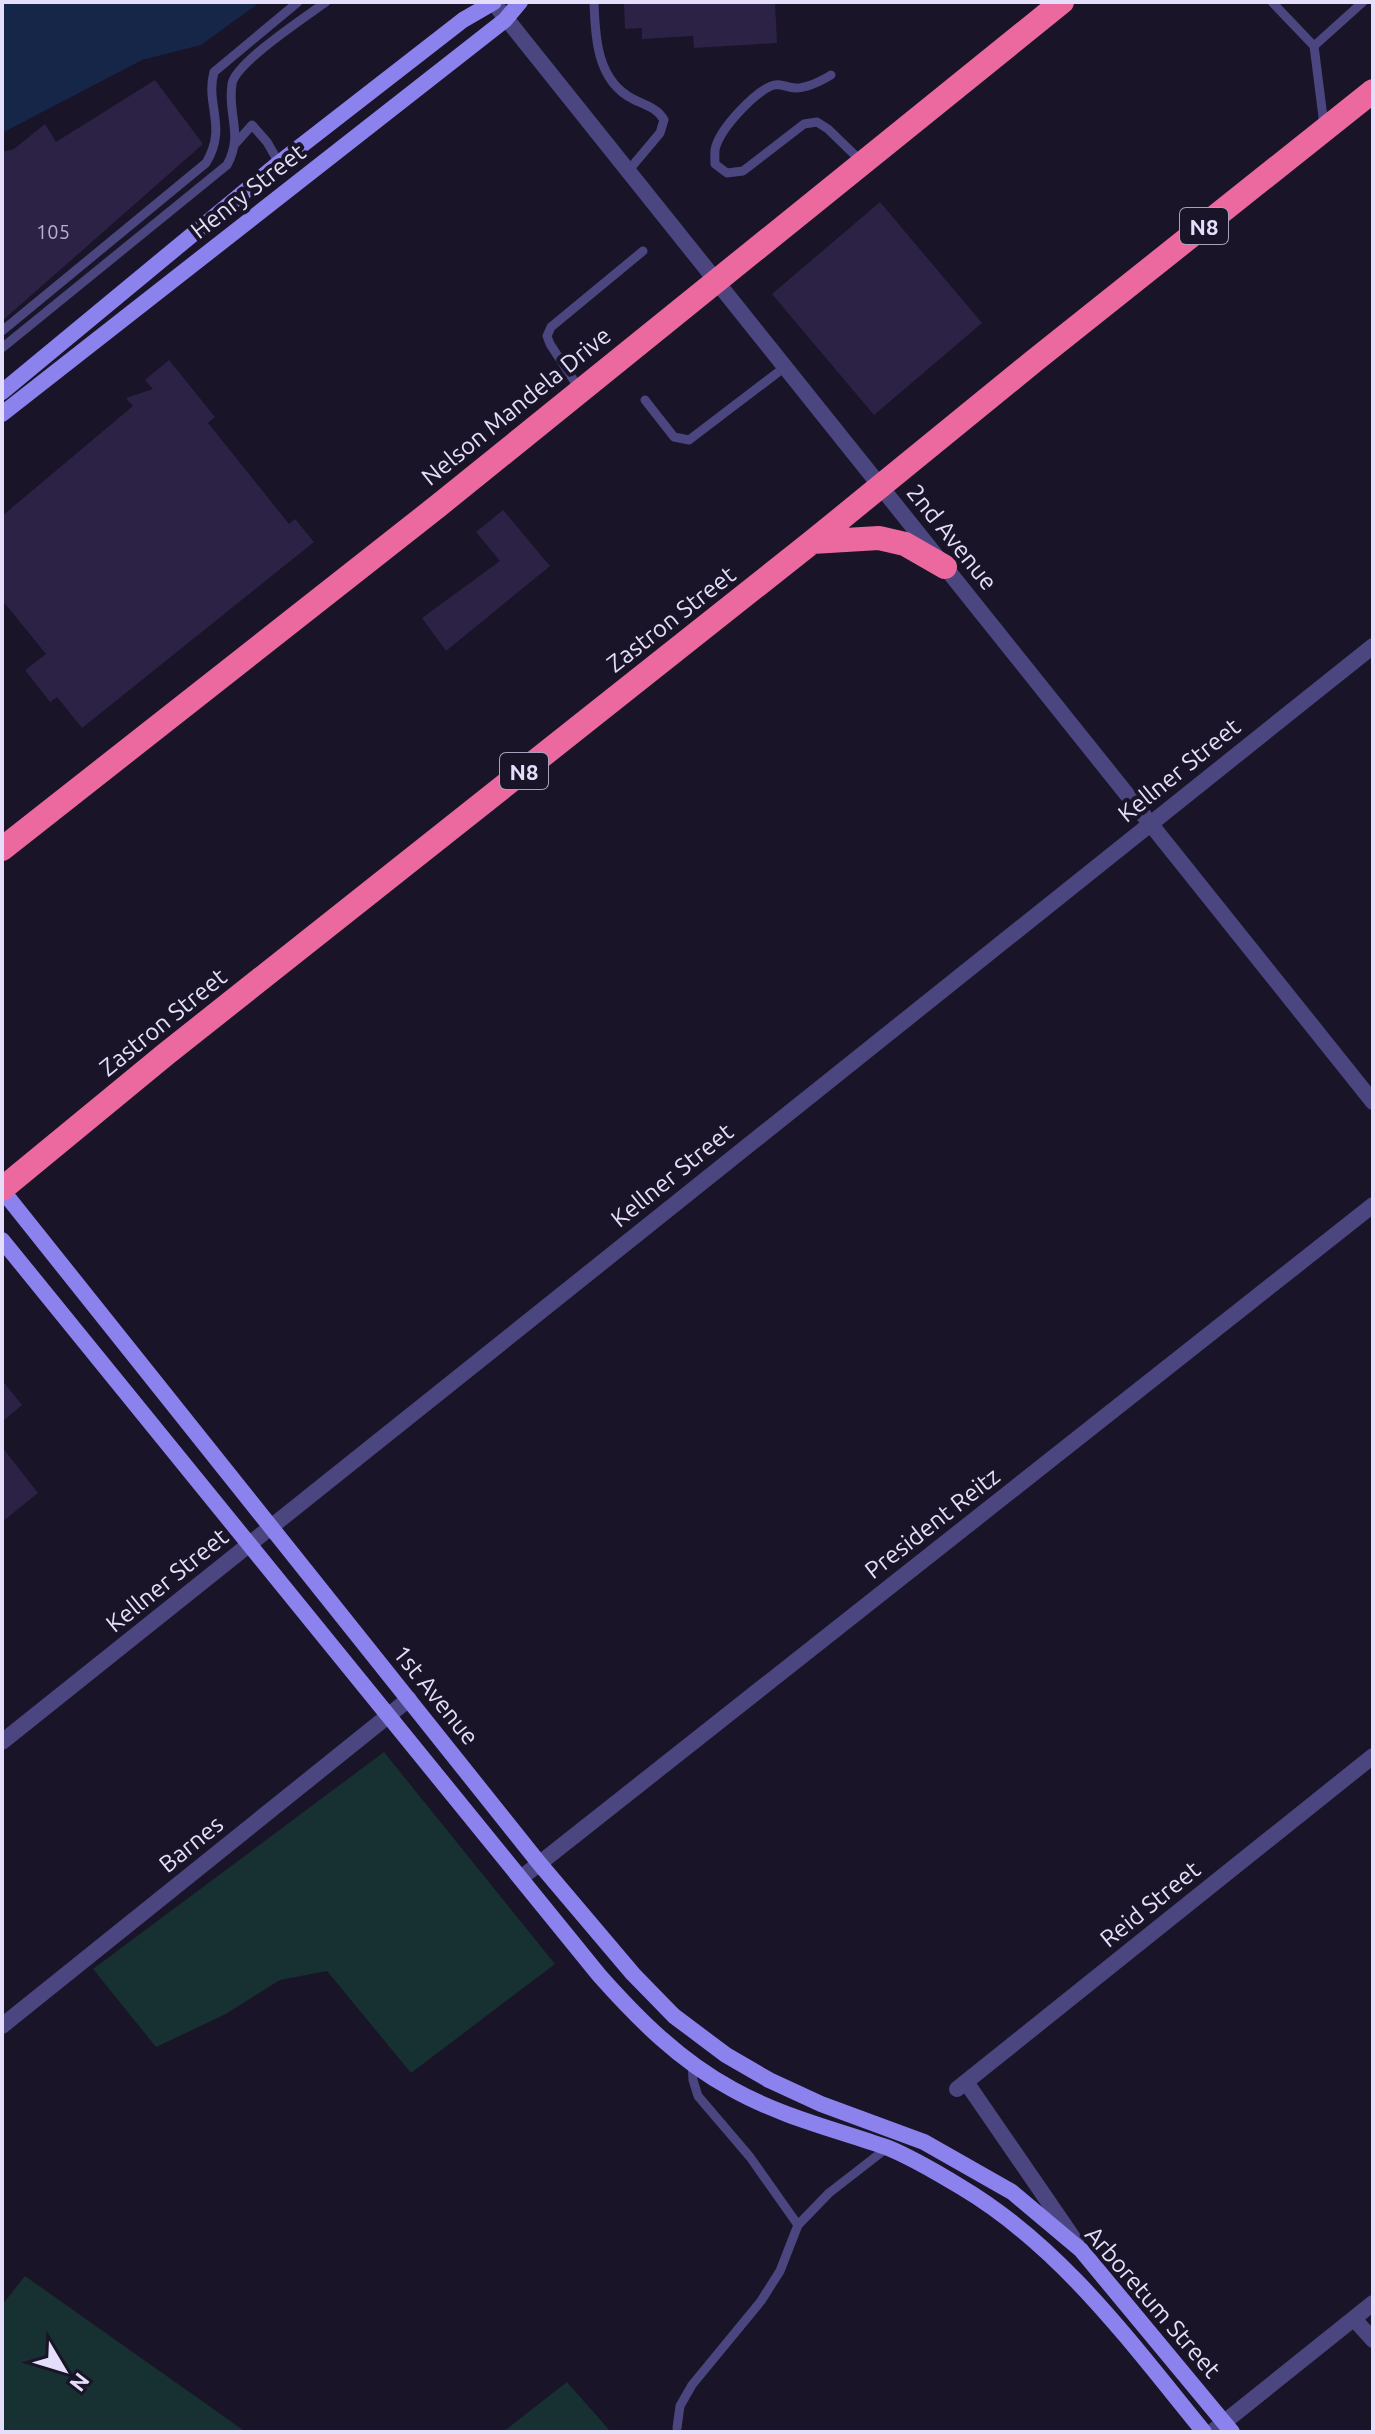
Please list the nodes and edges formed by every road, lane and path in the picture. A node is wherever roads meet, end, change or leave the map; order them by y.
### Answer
1 (298, 2) edge
2 (326, 2) edge
3 (493, 2) edge
4 (520, 2) edge
5 (594, 2) edge
6 (1062, 2) edge
7 (1272, 2) edge
8 (1363, 2) edge
9 (505, 20) junction
10 (1314, 46) junction
11 (831, 75) dead end
12 (1373, 91) edge
13 (232, 99) junction
14 (242, 109) dead end
15 (1324, 130) junction
16 (236, 143) junction
17 (862, 162) junction
18 (279, 163) junction
19 (628, 171) junction
20 (643, 251) dead end
21 (716, 281) junction
22 (2, 331) edge
23 (2, 348) edge
24 (785, 367) junction
25 (580, 390) junction
26 (2, 392) edge
27 (645, 400) dead end
28 (2, 414) edge
29 (880, 486) junction
30 (812, 542) junction
31 (945, 567) junction
32 (1373, 646) edge
33 (1150, 824) junction
34 (2, 849) edge
35 (1373, 1102) edge
36 (2, 1190) edge
37 (1373, 1205) edge
38 (2, 1240) edge
39 (269, 1528) junction
40 (248, 1545) junction
41 (409, 1699) junction
42 (391, 1715) junction
43 (2, 1742) edge
44 (1373, 1756) edge
45 (539, 1863) junction
46 (521, 1878) junction
47 (2, 2026) edge
48 (698, 2033) junction
49 (686, 2059) junction
50 (909, 2135) joint
51 (887, 2148) junction
52 (798, 2225) junction
53 (1081, 2250) junction
54 (1373, 2303) edge
55 (1354, 2319) junction
56 (1373, 2340) edge
57 (677, 2428) dead end
58 (1223, 2429) edge
59 (1204, 2432) edge

1 - 22 lane
2 - 13 lane
3 - 9 street, 2nd Avenue
3 - 18 street, Henry Street
4 - 9 street, Henry Street
5 - 19 lane
6 - 17 highway, Nelson Mandela Drive
7 - 10 lane
8 - 10 lane
9 - 19 street, 2nd Avenue
9 - 28 street, Henry Street
10 - 15 lane
11 - 17 lane
12 - 15 highway, Zastron Street / N8
13 - 14 lane
13 - 16 lane
15 - 29 highway, Zastron Street / N8
16 - 18 lane
16 - 23 lane
17 - 21 highway, Nelson Mandela Drive
18 - 26 street, Henry Street
19 - 21 street, 2nd Avenue
20 - 25 lane
21 - 24 street, 2nd Avenue
21 - 25 highway, Nelson Mandela Drive
24 - 27 lane
24 - 29 street, 2nd Avenue
25 - 34 highway, Nelson Mandela Drive
29 - 30 highway, Zastron Street / N8
29 - 31 street, 2nd Avenue
30 - 31 highway
30 - 36 highway, Zastron Street / N8
31 - 33 street, 2nd Avenue
32 - 33 street, Kellner Street
33 - 35 street, 2nd Avenue
33 - 39 street, Kellner Street
36 - 39 street, 1st Avenue
37 - 45 street, President Reitz
38 - 40 street, 1st Avenue
39 - 40 street, Kellner Street
39 - 41 street, 1st Avenue
40 - 42 street, 1st Avenue
40 - 43 street, Kellner Street
41 - 42 street, Barnes
41 - 45 street, 1st Avenue
42 - 46 street, 1st Avenue
42 - 47 street, Barnes
44 - 53 street, Reid Street
45 - 46 street, President Reitz
45 - 48 street, 1st Avenue
46 - 49 street, 1st Avenue
48 - 49 street
48 - 50 street, 1st Avenue
49 - 51 street, 1st Avenue
49 - 52 lane
50 - 53 street, Arboretum Street
51 - 52 lane
51 - 59 street, Arboretum Street
52 - 57 lane
53 - 58 street, Arboretum Street
54 - 55 street
55 - 56 street
55 - 58 street

